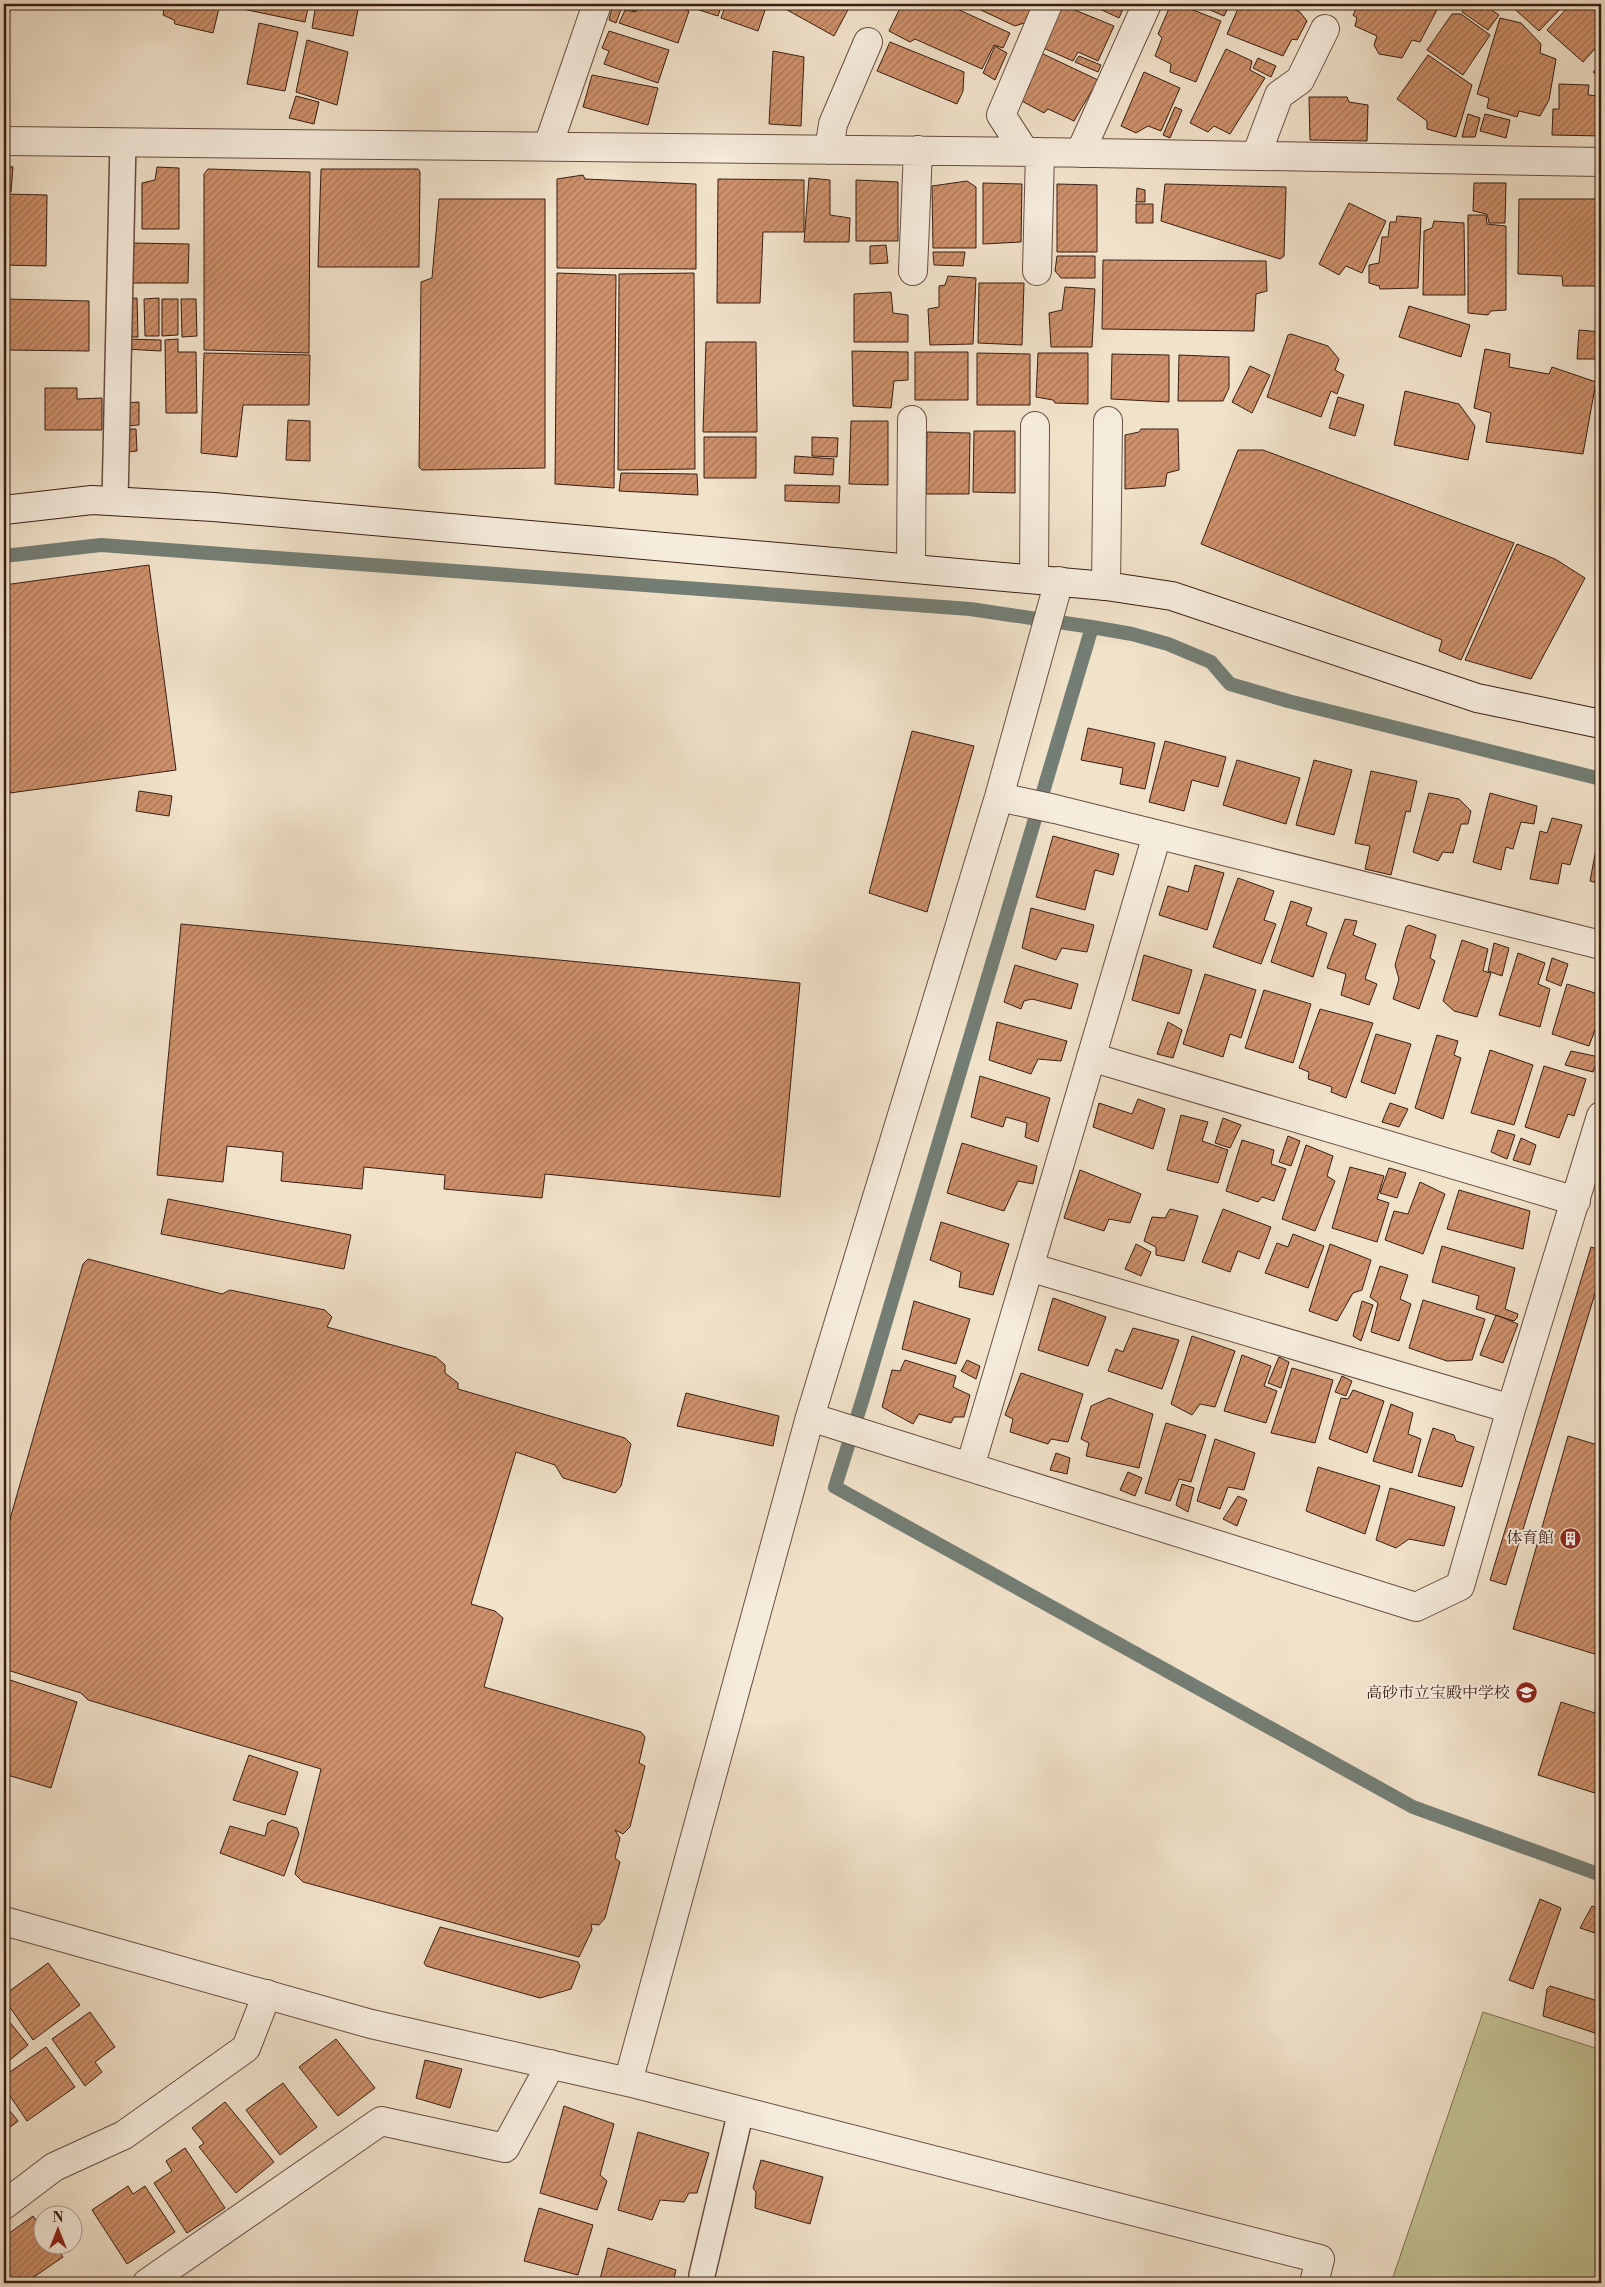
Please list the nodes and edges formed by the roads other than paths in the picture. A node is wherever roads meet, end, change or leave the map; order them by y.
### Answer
1 (597, 4) edge
2 (1048, 4) edge
3 (1147, 4) edge
4 (1325, 29) dead end
5 (868, 42) dead end
6 (4, 141) edge
7 (123, 142) junction
8 (548, 146) junction
9 (828, 150) junction
10 (918, 150) junction
11 (1032, 152) junction
12 (1080, 153) junction
13 (1256, 156) junction
14 (1601, 162) edge
15 (914, 271) dead end
16 (1037, 271) dead end
17 (912, 420) dead end
18 (1108, 421) dead end
19 (1035, 426) dead end
20 (114, 501) junction
21 (4, 510) edge
22 (911, 568) junction
23 (1047, 580) junction
24 (1106, 586) junction
25 (1601, 724) edge
26 (999, 798) junction
27 (1157, 835) junction
28 (1601, 946) edge
29 (1091, 1058) junction
30 (1601, 1116) edge
31 (1576, 1201) junction
32 (1029, 1267) junction
33 (1511, 1409) junction
34 (810, 1417) junction
35 (970, 1467) junction
36 (6, 1926) edge
37 (267, 1994) junction
38 (551, 2064) junction
39 (628, 2082) junction
40 (740, 2111) junction
41 (4, 2205) edge
42 (702, 2275) dead end
43 (147, 2283) edge
44 (1314, 2283) edge

1 - 8 street
2 - 11 street
3 - 12 street
4 - 13 street
5 - 9 street
6 - 7 street
7 - 8 street
7 - 20 lane
8 - 9 street
9 - 10 street
10 - 11 street
10 - 15 street
11 - 12 street
11 - 16 street
12 - 13 street
13 - 14 street
17 - 22 street
18 - 24 street
19 - 23 street
20 - 21 street
20 - 22 street
22 - 23 street
23 - 24 street
23 - 26 street
24 - 25 street
26 - 27 street
26 - 34 street
27 - 28 street
27 - 29 street
29 - 31 street
29 - 32 street
30 - 31 street
31 - 33 street
32 - 33 street
32 - 35 street
33 - 35 street
34 - 35 street
34 - 39 street
36 - 37 street
37 - 38 street
37 - 41 street
38 - 39 street
38 - 43 street
39 - 40 street
40 - 42 lane
40 - 44 street

